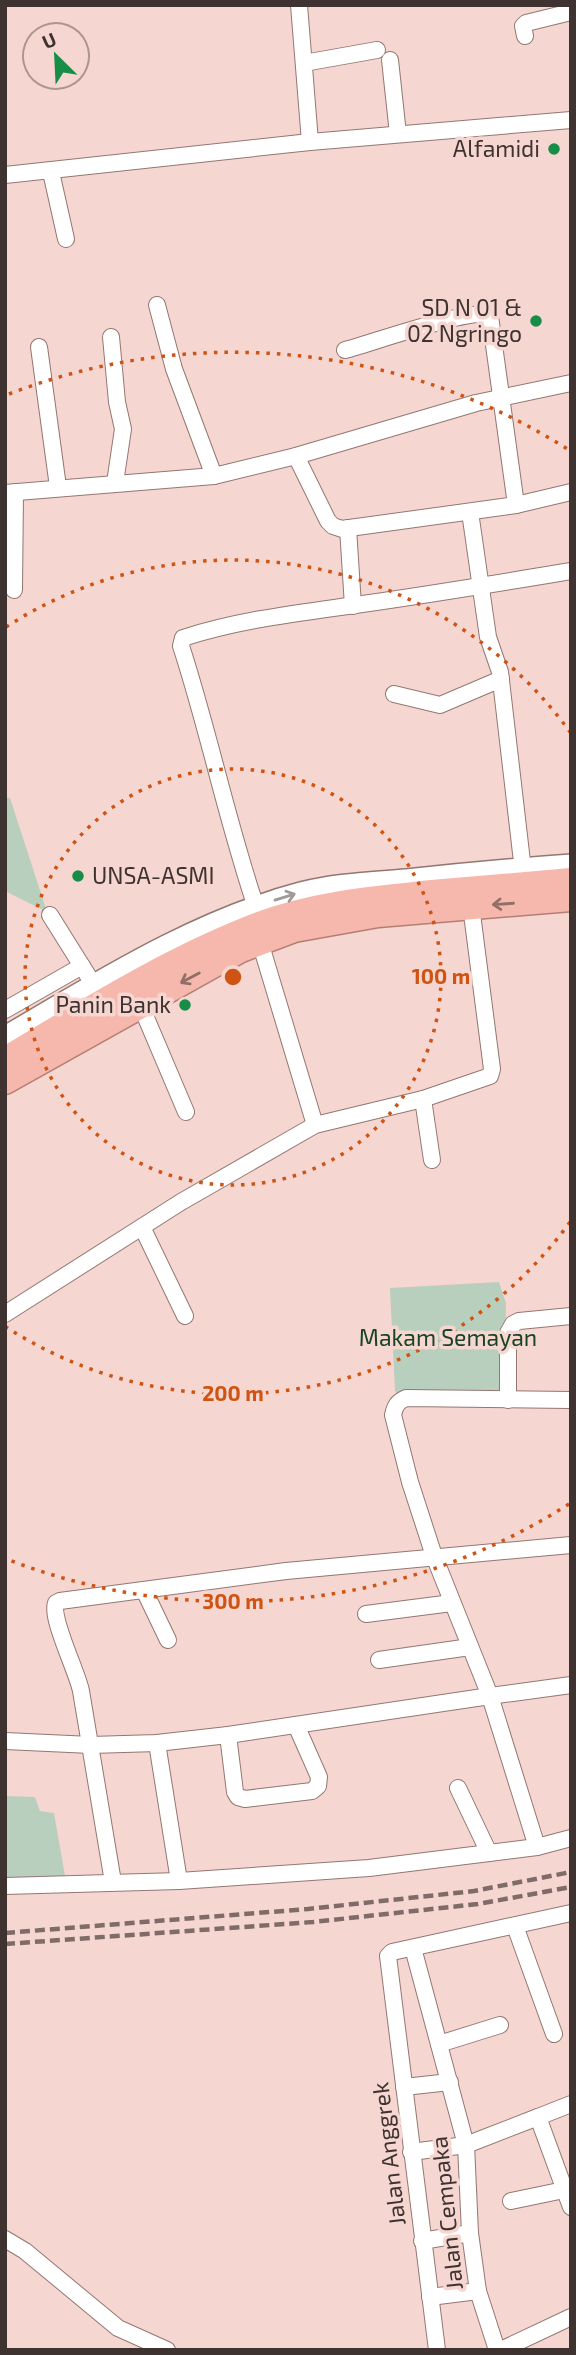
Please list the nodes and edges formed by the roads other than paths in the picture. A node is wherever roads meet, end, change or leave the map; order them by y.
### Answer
1 (299, 5) edge
2 (571, 12) edge
3 (525, 36) dead end
4 (304, 63) junction
5 (571, 120) edge
6 (398, 134) junction
7 (310, 142) junction
8 (51, 172) junction
9 (5, 175) edge
10 (66, 239) dead end
11 (157, 305) dead end
12 (111, 337) dead end
13 (39, 347) dead end
14 (345, 350) dead end
15 (571, 383) edge
16 (502, 397) junction
17 (296, 456) junction
18 (214, 476) junction
19 (115, 483) junction
20 (58, 487) junction
21 (571, 492) edge
22 (10, 493) edge
23 (516, 505) junction
24 (470, 512) junction
25 (348, 528) junction
26 (571, 571) edge
27 (482, 587) junction
28 (14, 590) dead end
29 (353, 606) junction
30 (501, 679) junction
31 (394, 694) dead end
32 (571, 864) edge
33 (523, 876) junction
34 (571, 880) edge
35 (571, 899) edge
36 (471, 906) junction
37 (50, 915) dead end
38 (259, 924) junction
39 (82, 966) junction
40 (98, 992) junction
41 (141, 1006) junction
42 (5, 1010) edge
43 (35, 1030) junction
44 (5, 1036) edge
45 (5, 1059) edge
46 (5, 1082) edge
47 (423, 1099) junction
48 (186, 1112) dead end
49 (315, 1125) junction
50 (432, 1160) dead end
51 (142, 1227) junction
52 (5, 1314) edge
53 (571, 1316) edge
54 (185, 1317) dead end
55 (508, 1400) junction
56 (571, 1400) edge
57 (571, 1545) edge
58 (434, 1556) junction
59 (144, 1590) junction
60 (452, 1603) junction
61 (366, 1614) dead end
62 (168, 1640) dead end
63 (470, 1647) junction
64 (379, 1660) dead end
65 (571, 1685) edge
66 (490, 1696) junction
67 (296, 1725) junction
68 (228, 1735) junction
69 (5, 1741) edge
70 (157, 1743) junction
71 (91, 1745) junction
72 (458, 1788) dead end
73 (571, 1838) edge
74 (537, 1847) junction
75 (489, 1853) junction
76 (179, 1881) junction
77 (113, 1882) junction
78 (5, 1886) edge
79 (571, 1913) edge
80 (515, 1926) junction
81 (413, 1948) junction
82 (500, 2025) dead end
83 (554, 2034) dead end
84 (439, 2044) junction
85 (450, 2082) junction
86 (404, 2087) junction
87 (571, 2104) edge
88 (538, 2117) junction
89 (466, 2144) junction
90 (411, 2152) junction
91 (564, 2190) junction
92 (511, 2202) dead end
93 (571, 2207) edge
94 (470, 2233) junction
95 (5, 2239) edge
96 (422, 2241) junction
97 (478, 2291) junction
98 (430, 2297) junction
99 (571, 2317) edge
100 (167, 2350) edge
101 (437, 2350) edge
102 (499, 2350) edge

1 - 4 street
2 - 3 street
4 - 6 street
4 - 7 street
5 - 6 street
6 - 7 street
7 - 8 street
8 - 9 street
8 - 10 street
11 - 18 street
12 - 19 street
13 - 20 street
14 - 16 street
15 - 16 street
16 - 17 street
16 - 23 street
17 - 18 street
17 - 25 street
18 - 19 street
19 - 20 street
20 - 22 street
21 - 23 street
22 - 28 street
23 - 24 street
24 - 25 street
24 - 27 street
25 - 29 street
26 - 27 street
27 - 29 street
27 - 30 street
29 - 38 street
30 - 31 street
30 - 33 street
32 - 33 street
33 - 34 highway
38 -> 33 highway
35 -> 36 highway
36 - 38 highway
36 - 47 street
37 - 39 street
38 - 40 highway
38 -> 41 highway
38 - 49 street
39 - 40 street
39 - 42 street
40 - 43 highway
41 - 46 highway
41 - 48 street
43 - 44 street
43 - 45 highway
47 - 49 street
47 - 50 street
49 - 51 street
51 - 52 street
51 - 54 street
53 - 55 street
55 - 56 street
55 - 58 street
57 - 58 street
58 - 59 street
58 - 60 street
59 - 62 street
59 - 71 street
60 - 61 street
60 - 63 street
63 - 64 street
63 - 66 street
65 - 66 street
66 - 67 street
66 - 74 street
67 - 68 street
67 - 68 street
68 - 70 street
69 - 71 street
70 - 71 street
70 - 76 street
71 - 77 street
72 - 75 street
73 - 74 street
74 - 75 street
75 - 76 street
76 - 77 street
77 - 78 street
79 - 80 street
80 - 81 street
80 - 83 street
81 - 84 street, Jalan Cempaka
81 - 86 street, Jalan Anggrek
82 - 84 street
84 - 85 street, Jalan Cempaka
85 - 86 street
85 - 89 street, Jalan Cempaka
86 - 90 street, Jalan Anggrek
87 - 88 street
88 - 89 street
88 - 91 street
89 - 90 street
89 - 94 street, Jalan Cempaka
90 - 96 street, Jalan Anggrek
91 - 92 street
91 - 93 street
94 - 96 street
94 - 97 street, Jalan Cempaka
95 - 100 street
96 - 98 street, Jalan Anggrek
97 - 98 street
97 - 102 street, Jalan Cempaka
98 - 101 street, Jalan Anggrek
99 - 102 street

